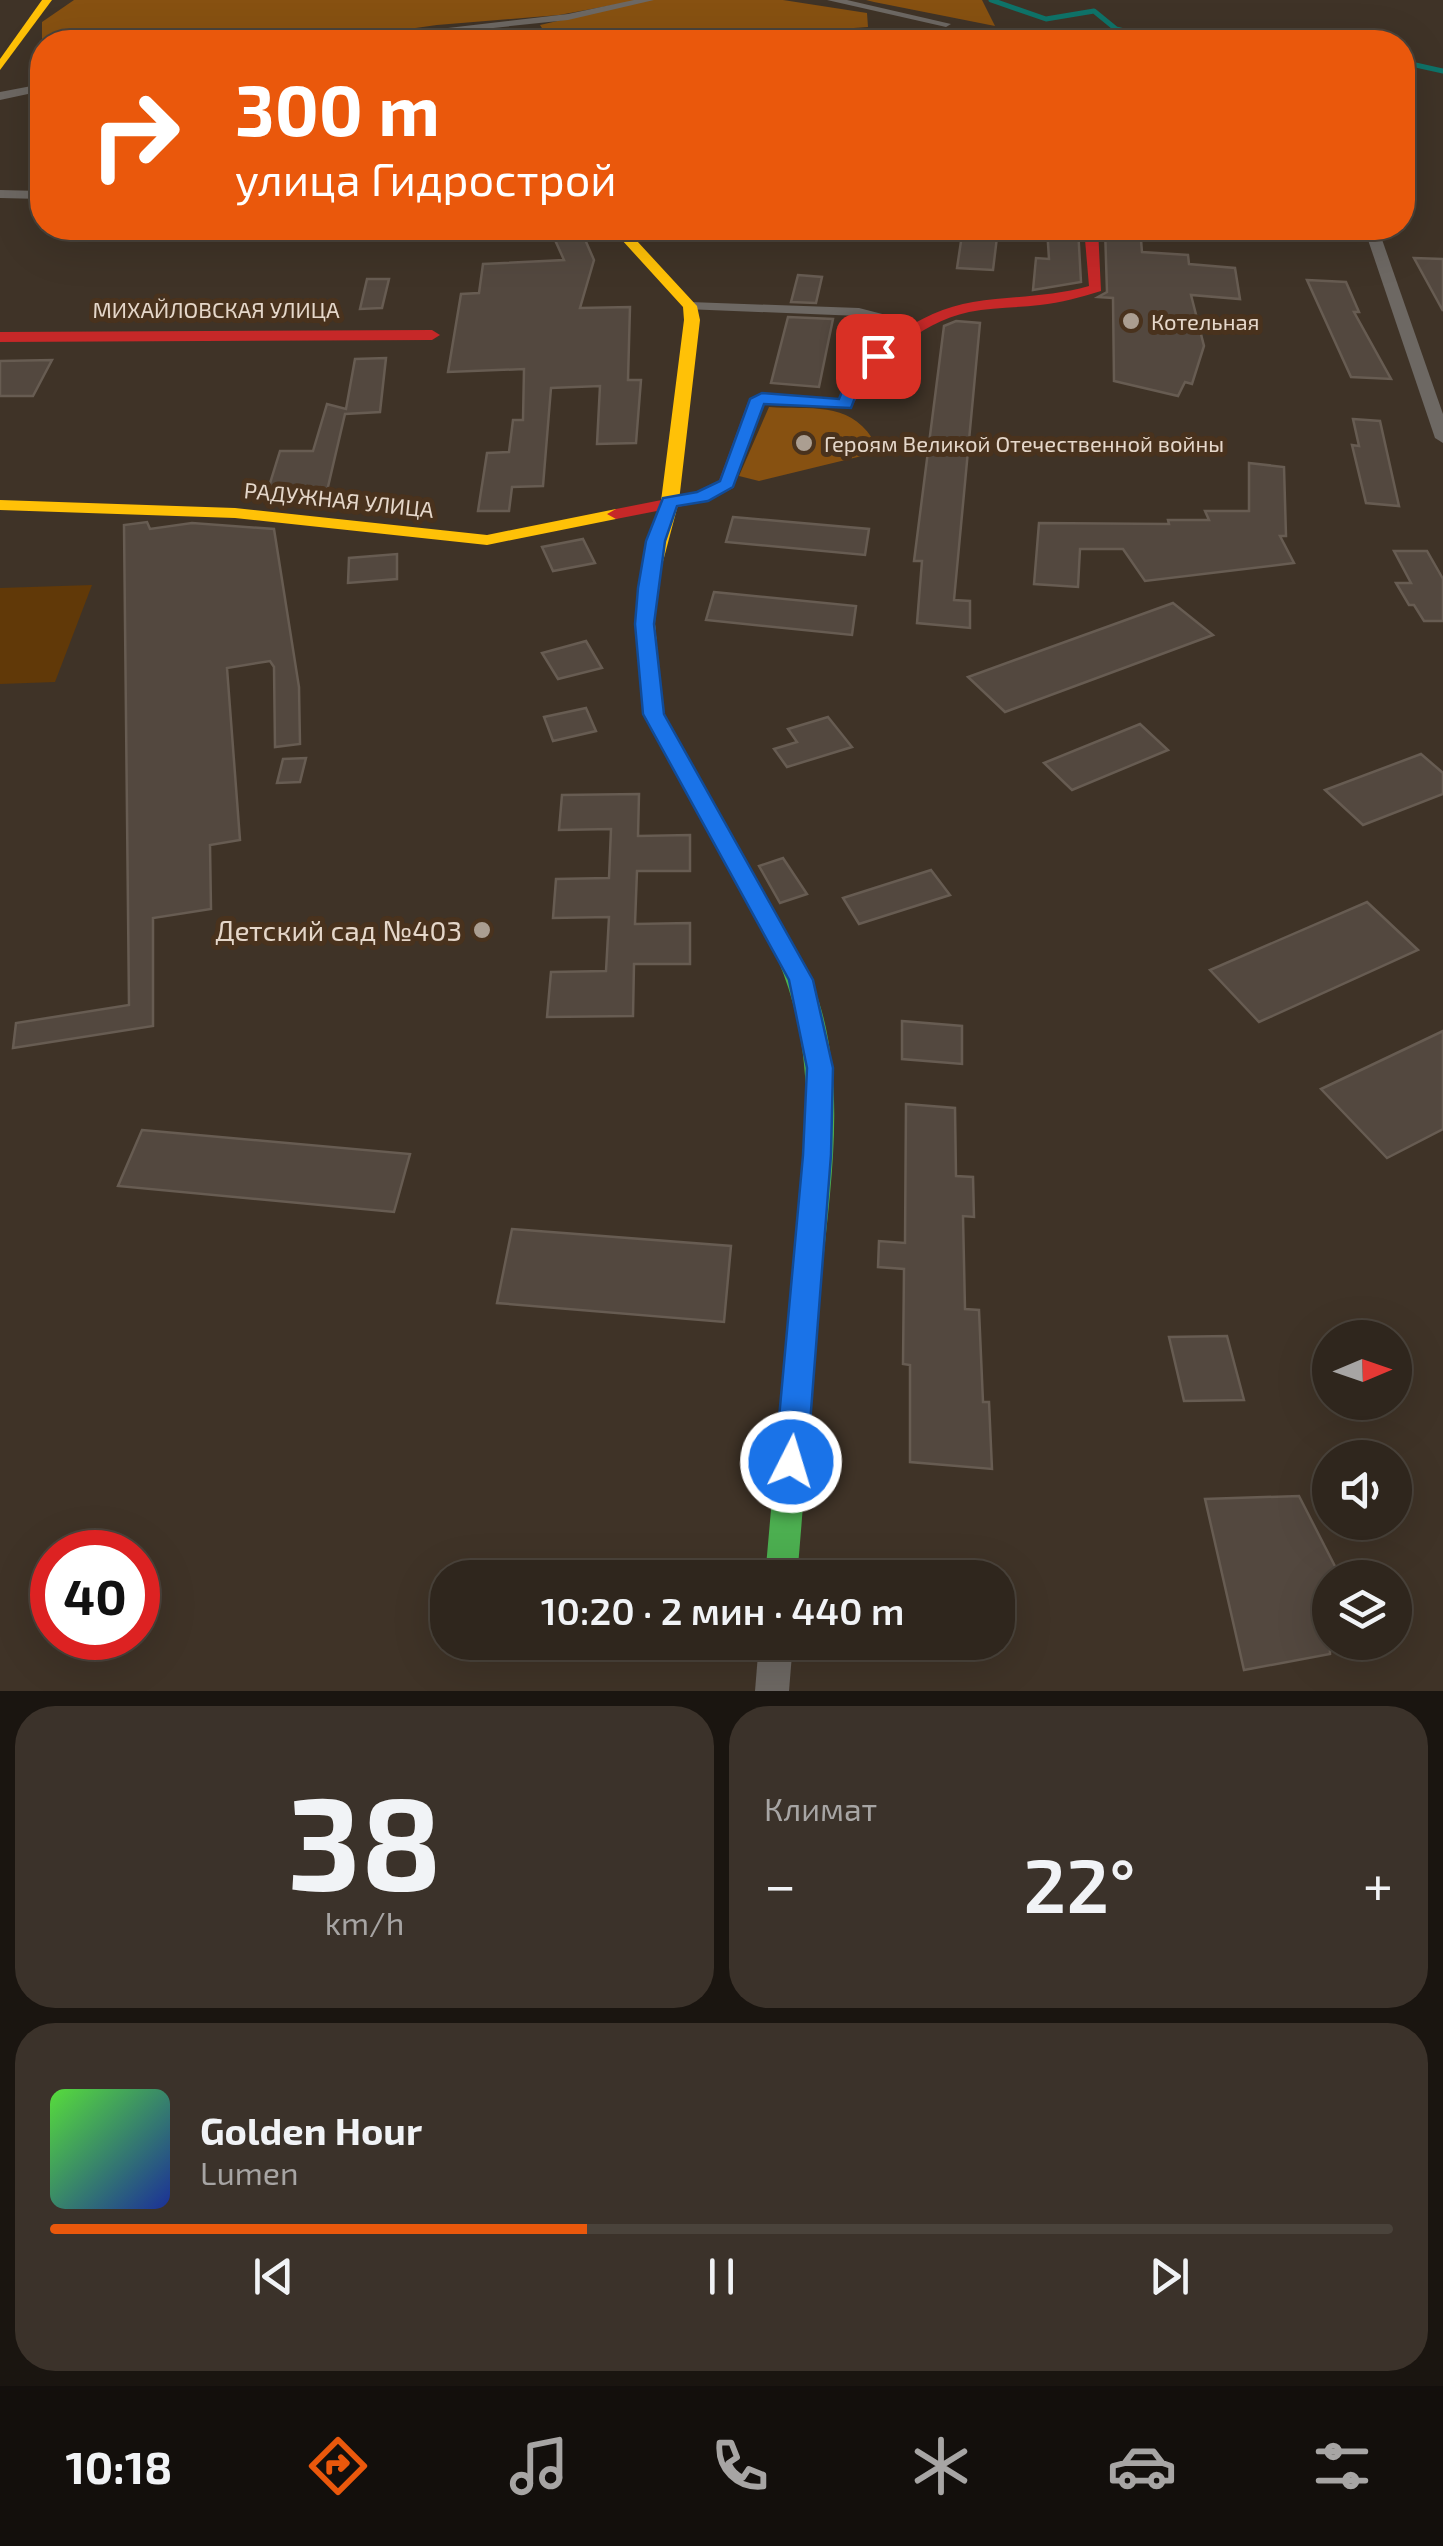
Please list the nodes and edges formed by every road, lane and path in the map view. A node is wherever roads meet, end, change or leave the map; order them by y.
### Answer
1 (47, 0) edge
2 (649, 0) edge
3 (832, 0) edge
4 (946, 24) dead end
5 (478, 30) edge
6 (0, 67) edge
7 (30, 90) edge
8 (0, 96) edge
9 (0, 194) edge
10 (30, 195) edge
11 (629, 240) edge
12 (1093, 240) edge
13 (1374, 240) edge
14 (690, 306) junction
15 (913, 324) junction
16 (432, 335) dead end
17 (0, 337) edge
18 (1443, 438) edge
19 (670, 502) junction
20 (0, 505) edge
21 (783, 1560) edge
22 (775, 1660) edge
23 (772, 1691) edge

1 - 6 street
2 - 5 street
3 - 4 street
7 - 8 street
9 - 10 street
11 - 14 street
12 - 15 street
13 - 18 street
14 - 15 street
14 - 19 street
15 - 19 street, РАДУЖНАЯ УЛИЦА
16 - 17 street, МИХАЙЛОВСКАЯ УЛИЦА
19 - 20 street, РАДУЖНАЯ УЛИЦА
19 - 21 street
22 - 23 street

